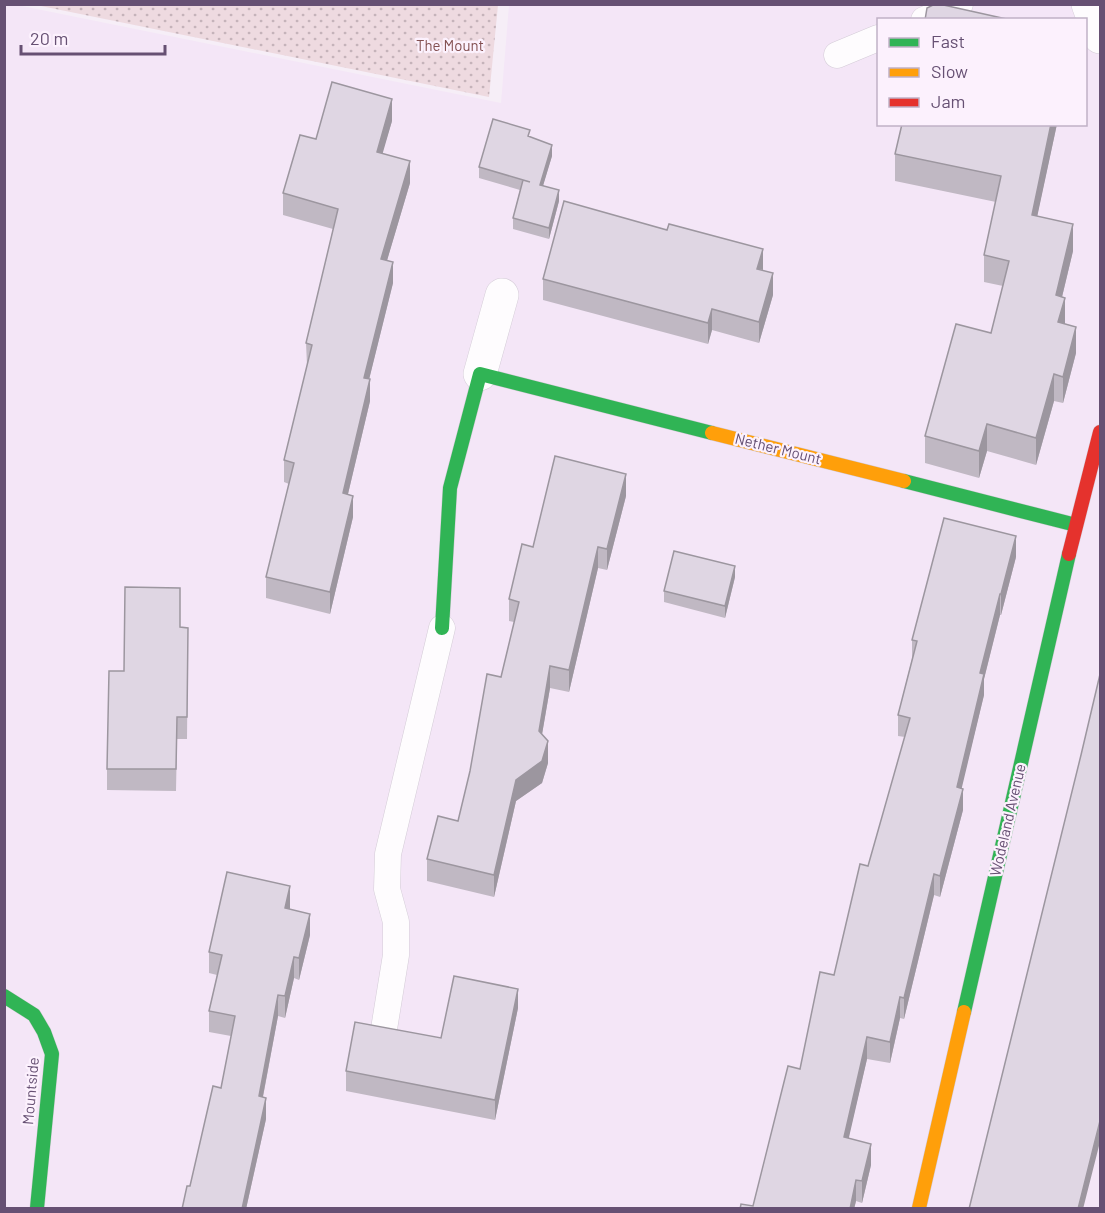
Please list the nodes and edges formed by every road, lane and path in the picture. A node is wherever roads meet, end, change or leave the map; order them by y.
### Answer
1 (960, 4) edge
2 (1088, 4) edge
3 (928, 18) edge
4 (1101, 37) edge
5 (877, 39) edge
6 (837, 55) dead end
7 (502, 295) dead end
8 (480, 374) junction
9 (1101, 432) edge
10 (1076, 525) junction
11 (442, 628) joint
12 (4, 996) edge
13 (384, 1029) edge
14 (37, 1209) edge
15 (919, 1209) edge

1 - 3 lane
2 - 4 street
5 - 6 lane
7 - 8 street
8 - 10 street, Nether Mount
8 - 11 street
9 - 10 street, Wodeland Avenue
10 - 15 street, Wodeland Avenue
11 - 13 lane
12 - 14 street, Mountside

